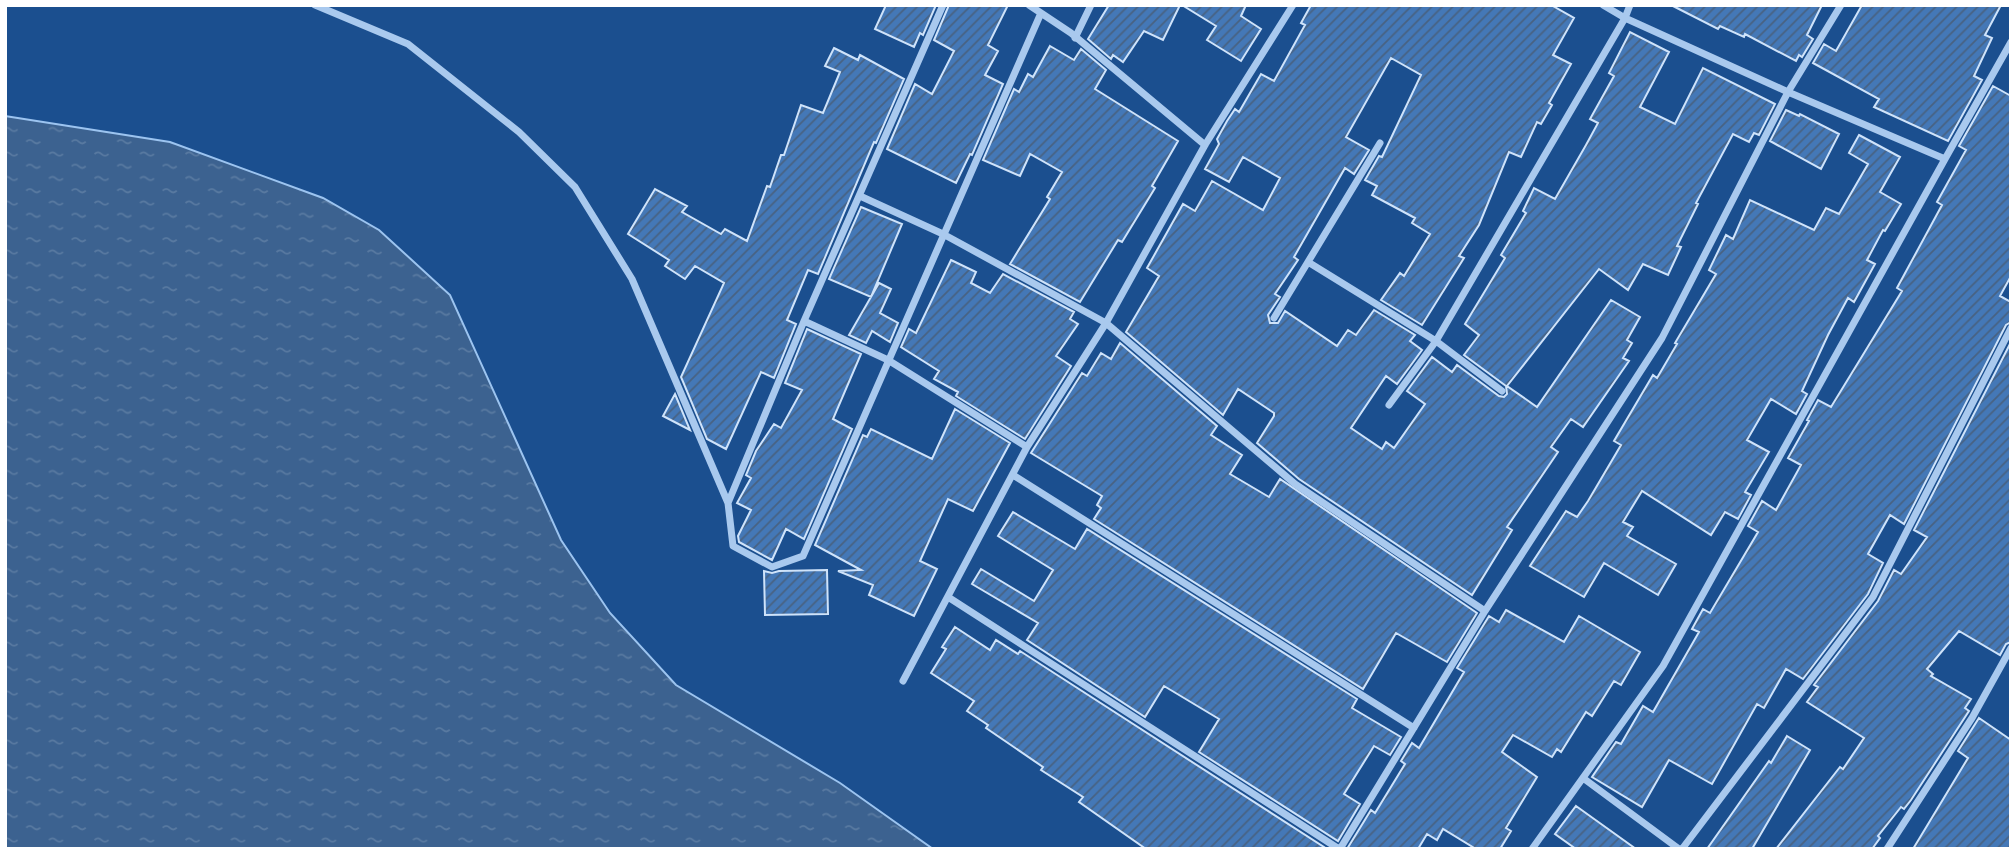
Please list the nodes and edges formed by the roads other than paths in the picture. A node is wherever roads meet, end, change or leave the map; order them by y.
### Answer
1 (315, 5) edge
2 (943, 5) edge
3 (1029, 5) edge
4 (1091, 5) edge
5 (1293, 5) edge
6 (1602, 5) edge
7 (1630, 5) edge
8 (1841, 5) edge
9 (1041, 13) junction
10 (1625, 18) junction
11 (1074, 38) junction
12 (2011, 42) edge
13 (1788, 92) junction
14 (1380, 143) dead end
15 (1205, 145) junction
16 (1945, 159) junction
17 (860, 196) junction
18 (943, 234) junction
19 (1308, 262) junction
20 (1274, 318) dead end
21 (804, 321) junction
22 (1106, 323) junction
23 (2011, 328) edge
24 (1436, 341) junction
25 (888, 360) junction
26 (1502, 390) dead end
27 (1389, 405) dead end
28 (1027, 447) junction
29 (1013, 475) junction
30 (728, 503) junction
31 (948, 597) junction
32 (1485, 611) junction
33 (2011, 648) edge
34 (903, 681) dead end
35 (1414, 728) junction
36 (1583, 778) junction
37 (1340, 849) edge
38 (1532, 849) edge
39 (1681, 849) edge
40 (1887, 849) edge

1 - 30 street
2 - 17 street
3 - 9 street
4 - 11 street
5 - 15 street
6 - 10 street
7 - 10 street
8 - 13 street
9 - 11 street
9 - 18 street
10 - 13 street
10 - 24 street
11 - 15 street
12 - 16 street
13 - 16 street
13 - 32 street
14 - 19 street
15 - 22 street
16 - 36 street
17 - 18 street
17 - 21 street
18 - 22 street
18 - 25 street
19 - 20 street
19 - 24 street
21 - 25 street
21 - 30 street
22 - 28 street
22 - 32 street
23 - 39 street
24 - 26 street
24 - 27 street
25 - 28 street
25 - 30 street
28 - 29 street
29 - 31 street
29 - 35 street
31 - 34 street
31 - 37 street
32 - 35 street
33 - 40 street
35 - 37 street
36 - 38 street
36 - 39 street

